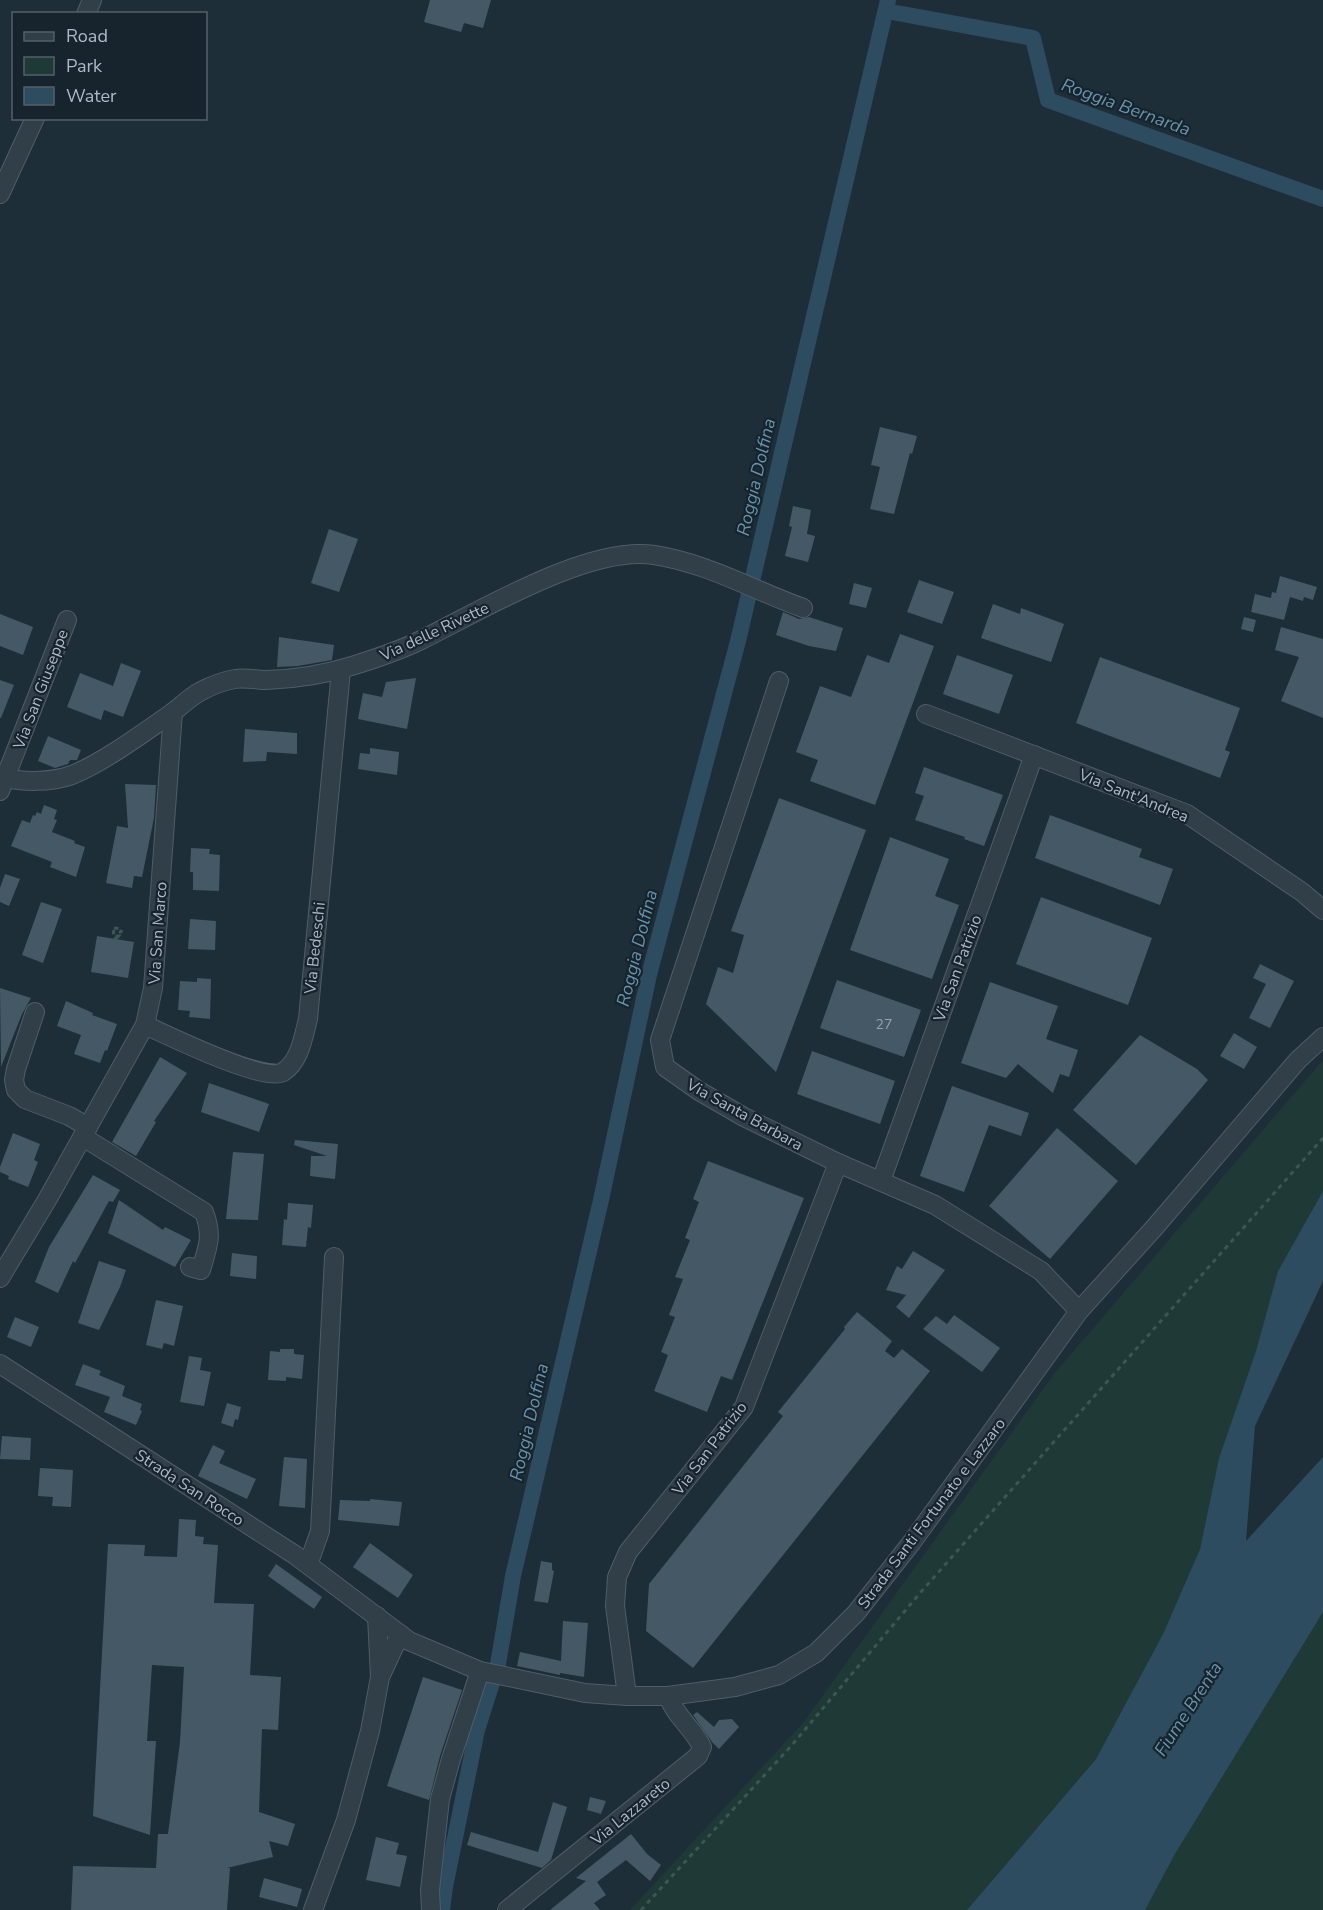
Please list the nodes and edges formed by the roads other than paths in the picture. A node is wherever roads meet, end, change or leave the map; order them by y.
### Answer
1 (34, 120) edge
2 (0, 194) edge
3 (803, 608) dead end
4 (67, 620) dead end
5 (342, 670) junction
6 (779, 681) dead end
7 (173, 712) junction
8 (926, 714) dead end
9 (1034, 755) junction
10 (2, 782) edge
11 (1323, 910) edge
12 (35, 1012) dead end
13 (145, 1025) junction
14 (1323, 1037) edge
15 (85, 1132) junction
16 (838, 1163) junction
17 (880, 1180) junction
18 (334, 1257) dead end
19 (190, 1267) dead end
20 (0, 1278) edge
21 (1079, 1311) junction
22 (0, 1364) edge
23 (308, 1565) junction
24 (376, 1616) junction
25 (400, 1634) junction
26 (484, 1671) junction
27 (380, 1677) junction
28 (627, 1696) junction
29 (668, 1696) junction
30 (313, 1910) edge
31 (431, 1910) edge
32 (507, 1910) edge

1 - 2 street
3 - 5 street, Via delle Rivette
4 - 10 street, Via San Giuseppe
5 - 7 street, Via delle Rivette
5 - 13 street, Via Bedeschi
6 - 16 street, Via Santa Barbara
7 - 10 street, Via delle Rivette
7 - 13 street, Via San Marco
8 - 9 street, Via Sant'Andrea
9 - 11 street, Via Sant'Andrea
9 - 17 street, Via San Patrizio
12 - 15 street
13 - 15 street, Via San Marco
14 - 21 street, Strada Santi Fortunato e Lazzaro
15 - 19 street
15 - 20 street, Via San Marco
16 - 17 street, Via Santa Barbara
16 - 28 street, Via San Patrizio
17 - 21 street, Via Santa Barbara
18 - 23 street
21 - 29 street, Strada Santi Fortunato e Lazzaro
22 - 23 street, Strada San Rocco
23 - 24 street, Strada San Rocco
24 - 25 street, Strada Santi Fortunato e Lazzaro
24 - 27 street
25 - 26 street, Strada Santi Fortunato e Lazzaro
25 - 27 street
26 - 28 street, Strada Santi Fortunato e Lazzaro
26 - 31 street
27 - 30 street
28 - 29 street, Strada Santi Fortunato e Lazzaro
29 - 32 street, Via Lazzareto

